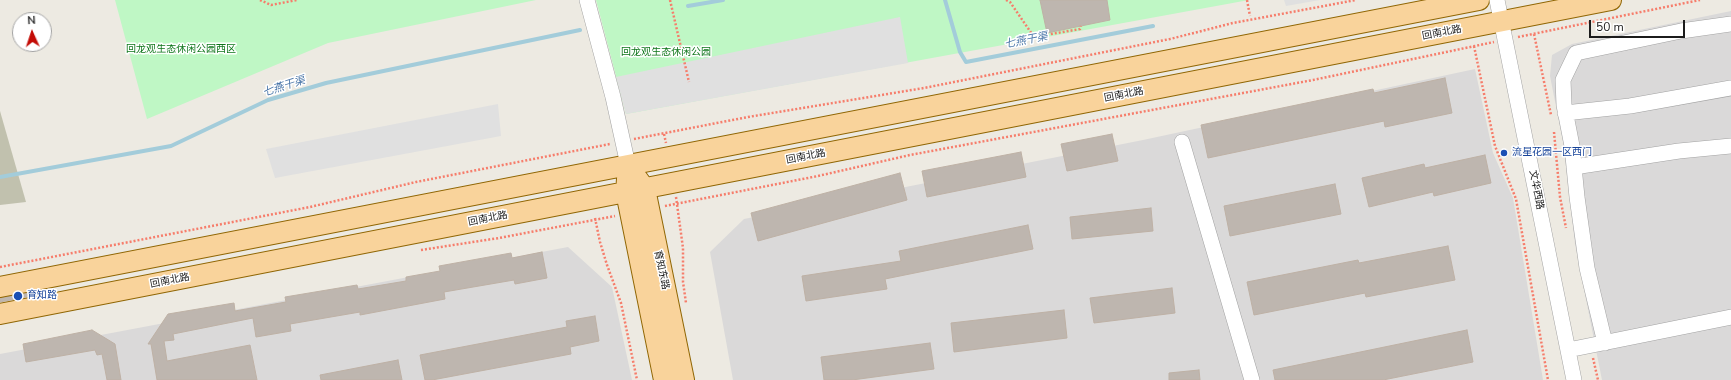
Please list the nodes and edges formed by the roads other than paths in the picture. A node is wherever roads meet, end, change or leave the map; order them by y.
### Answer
1 (587, 0) edge
2 (1479, 0) edge
3 (1497, 0) edge
4 (1611, 0) edge
5 (1501, 21) junction
6 (1731, 24) edge
7 (1731, 88) edge
8 (1565, 113) junction
9 (1182, 142) dead end
10 (1731, 146) edge
11 (628, 165) junction
12 (1574, 167) junction
13 (635, 190) junction
14 (0, 287) edge
15 (0, 314) edge
16 (1731, 317) edge
17 (1605, 343) junction
18 (1568, 350) junction
19 (664, 380) edge
20 (684, 380) edge
21 (1252, 380) edge
22 (1574, 380) edge

1 - 11 street, 育知东路
2 - 11 main road
3 - 5 street, 文华西路
4 - 5 main road, 回南北路
5 - 13 main road, 回南北路
5 - 18 street, 文华西路
6 - 8 street
7 - 8 street
8 - 12 street
9 - 21 street
10 - 12 street
11 - 13 main road, 育知东路
11 - 14 main road
12 - 17 street
13 - 15 main road, 回南北路
13 - 19 main road, 育知东路
13 - 20 main road, 育知东路
16 - 17 street
17 - 18 street
18 - 22 street, 文华西路

